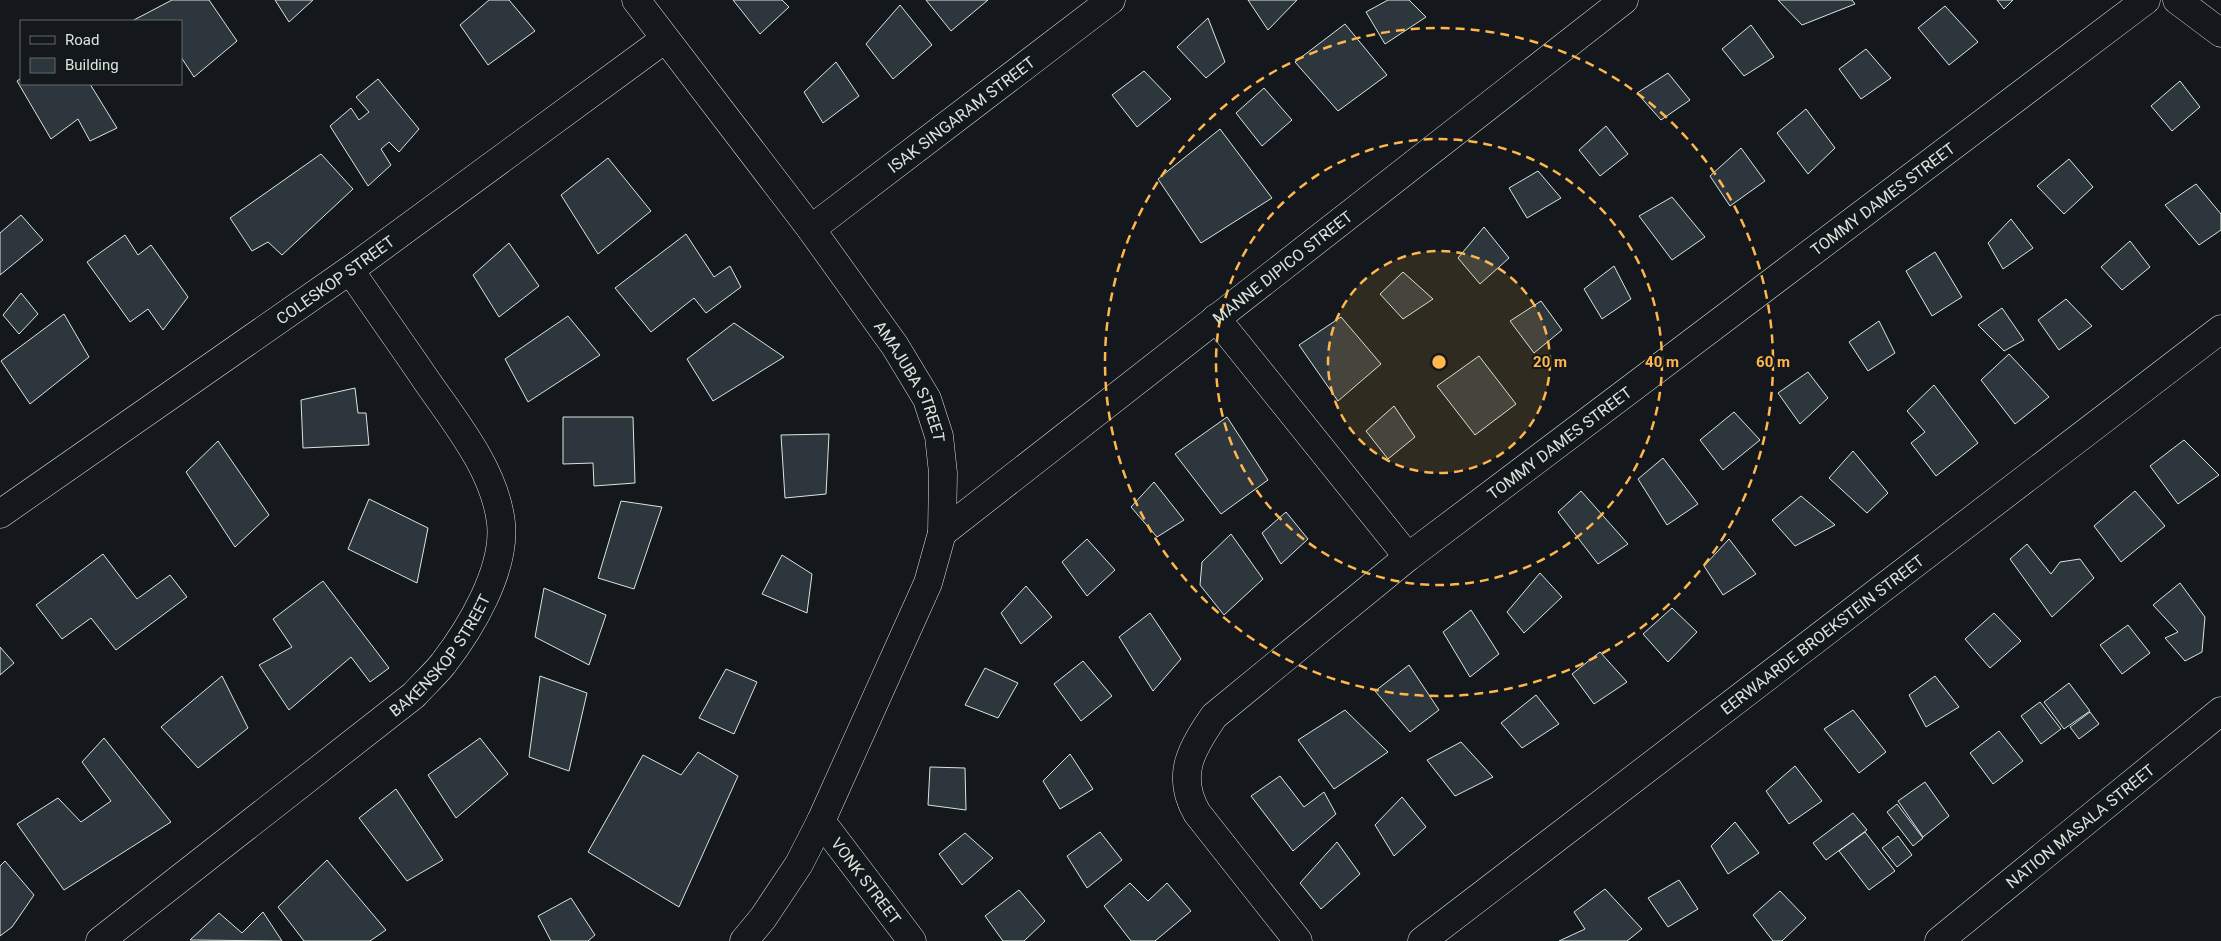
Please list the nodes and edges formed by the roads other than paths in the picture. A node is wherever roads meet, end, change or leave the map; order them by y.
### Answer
1 (636, 0) edge
2 (1111, 0) edge
3 (1624, 0) edge
4 (2146, 0) edge
5 (2177, 0) edge
6 (2221, 33) edge
7 (664, 39) junction
8 (810, 229) junction
9 (350, 270) junction
10 (1216, 318) junction
11 (2221, 329) edge
12 (0, 514) edge
13 (942, 533) junction
14 (1408, 557) junction
15 (2221, 711) edge
16 (2221, 716) edge
17 (822, 821) junction
18 (100, 941) edge
19 (744, 941) edge
20 (912, 941) edge
21 (1298, 941) edge
22 (1422, 941) edge
23 (1939, 941) edge
24 (1957, 941) edge

1 - 7 street, AMAJUBA STREET
2 - 8 street, ISAK SINGARAM STREET
3 - 10 street, MANNE DIPICO STREET
4 - 14 street, TOMMY DAMES STREET
5 - 6 street
7 - 8 street, AMAJUBA STREET
7 - 9 street, COLESKOP STREET
8 - 13 street, AMAJUBA STREET
9 - 12 street, COLESKOP STREET
9 - 18 street, BAKENSKOP STREET
10 - 13 street, MANNE DIPICO STREET
10 - 14 street
11 - 22 street, EERWAARDE BROEKSTEIN STREET
13 - 17 street, AMAJUBA STREET
14 - 21 street, TOMMY DAMES STREET
15 - 23 street, NATION MASALA STREET
16 - 24 street
17 - 19 street, AMAJUBA STREET
17 - 20 street, VONK STREET

